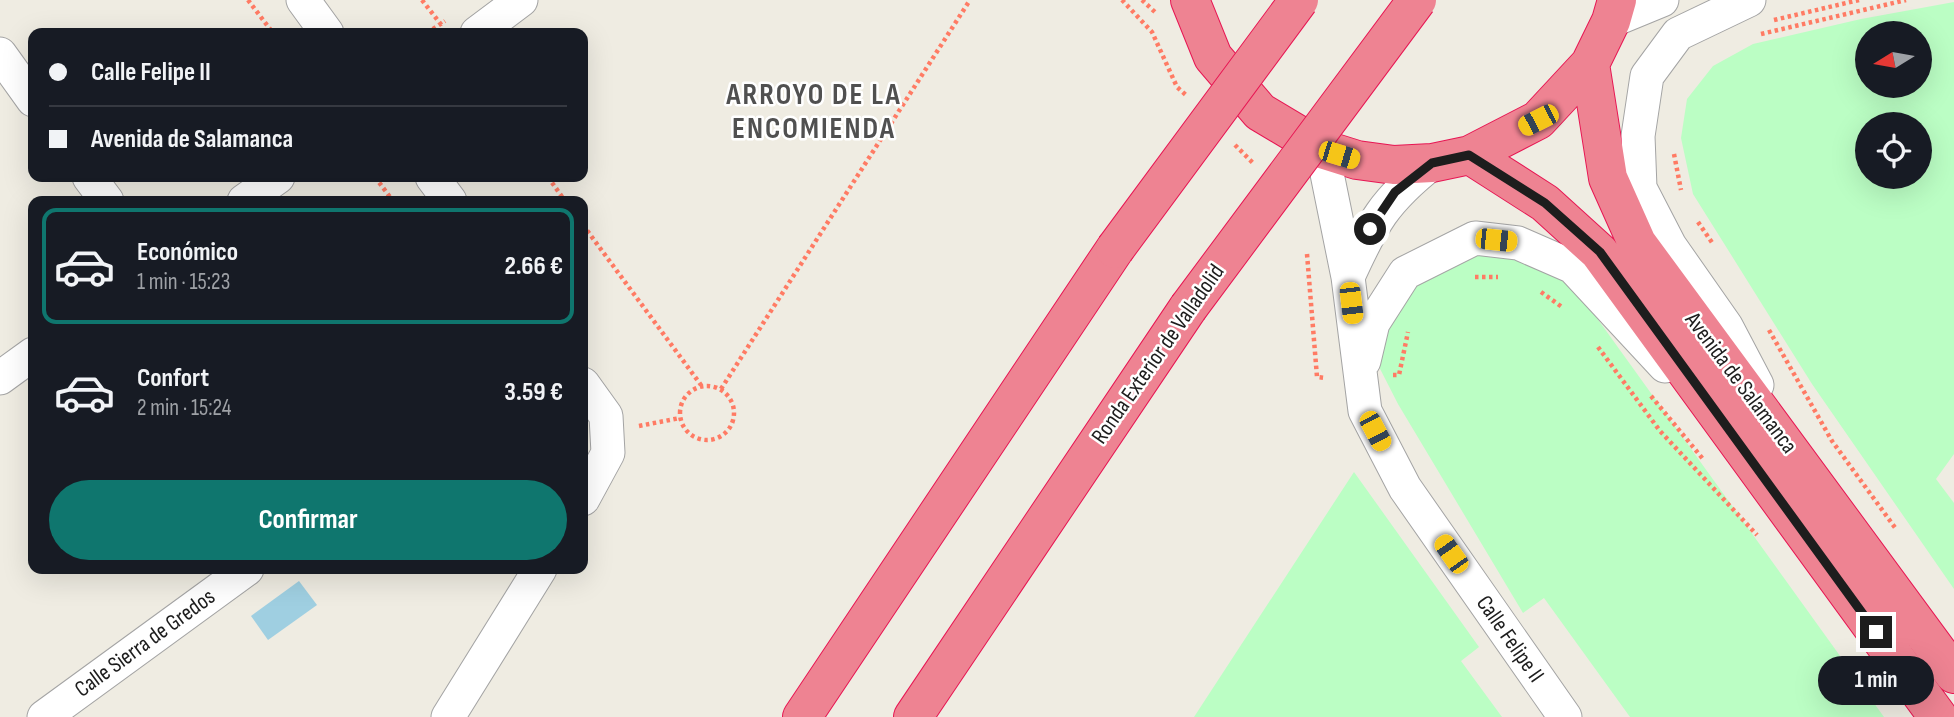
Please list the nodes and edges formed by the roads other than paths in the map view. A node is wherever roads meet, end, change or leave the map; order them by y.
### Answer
1 (303, 0) edge
2 (521, 0) edge
3 (1190, 0) edge
4 (1299, 0) edge
5 (1417, 0) edge
6 (1662, 0) edge
7 (1614, 10) edge
8 (1758, 11) edge
9 (323, 28) edge
10 (484, 28) edge
11 (0, 54) edge
12 (1590, 64) junction
13 (28, 93) edge
14 (1322, 149) junction
15 (1469, 155) junction
16 (1432, 163) junction
17 (271, 182) edge
18 (251, 196) edge
19 (1475, 238) joint
20 (1348, 276) junction
21 (28, 358) edge
22 (1373, 376) junction
23 (0, 378) edge
24 (588, 393) edge
25 (1791, 450) junction
26 (1759, 469) junction
27 (588, 490) edge
28 (240, 574) edge
29 (537, 574) edge
30 (1954, 674) edge
31 (44, 717) edge
32 (447, 717) edge
33 (802, 717) edge
34 (913, 717) edge
35 (1565, 717) edge
36 (1938, 717) edge

1 - 9 street
2 - 10 street
3 - 14 highway
4 - 33 highway, bridge
5 - 34 highway, Ronda Exterior de Valladolid, bridge
6 - 7 street
7 - 12 highway
8 - 25 street
11 - 13 street
12 - 15 highway
12 - 25 highway, Avenida de Salamanca
14 - 16 highway
14 - 20 street, Calle Felipe II
15 - 16 highway
15 - 26 highway, Avenida de Salamanca
16 - 20 street
17 - 18 street
19 - 22 street, Calle Felipe II
19 - 26 street, Avenida de Salamanca
20 - 22 street, Calle Felipe II
21 - 23 street
22 - 35 street, Calle Felipe II
24 - 27 street
25 - 30 highway, Avenida de Salamanca
26 - 36 highway, Avenida de Salamanca
28 - 31 street, Calle Sierra de Gredos
29 - 32 street

